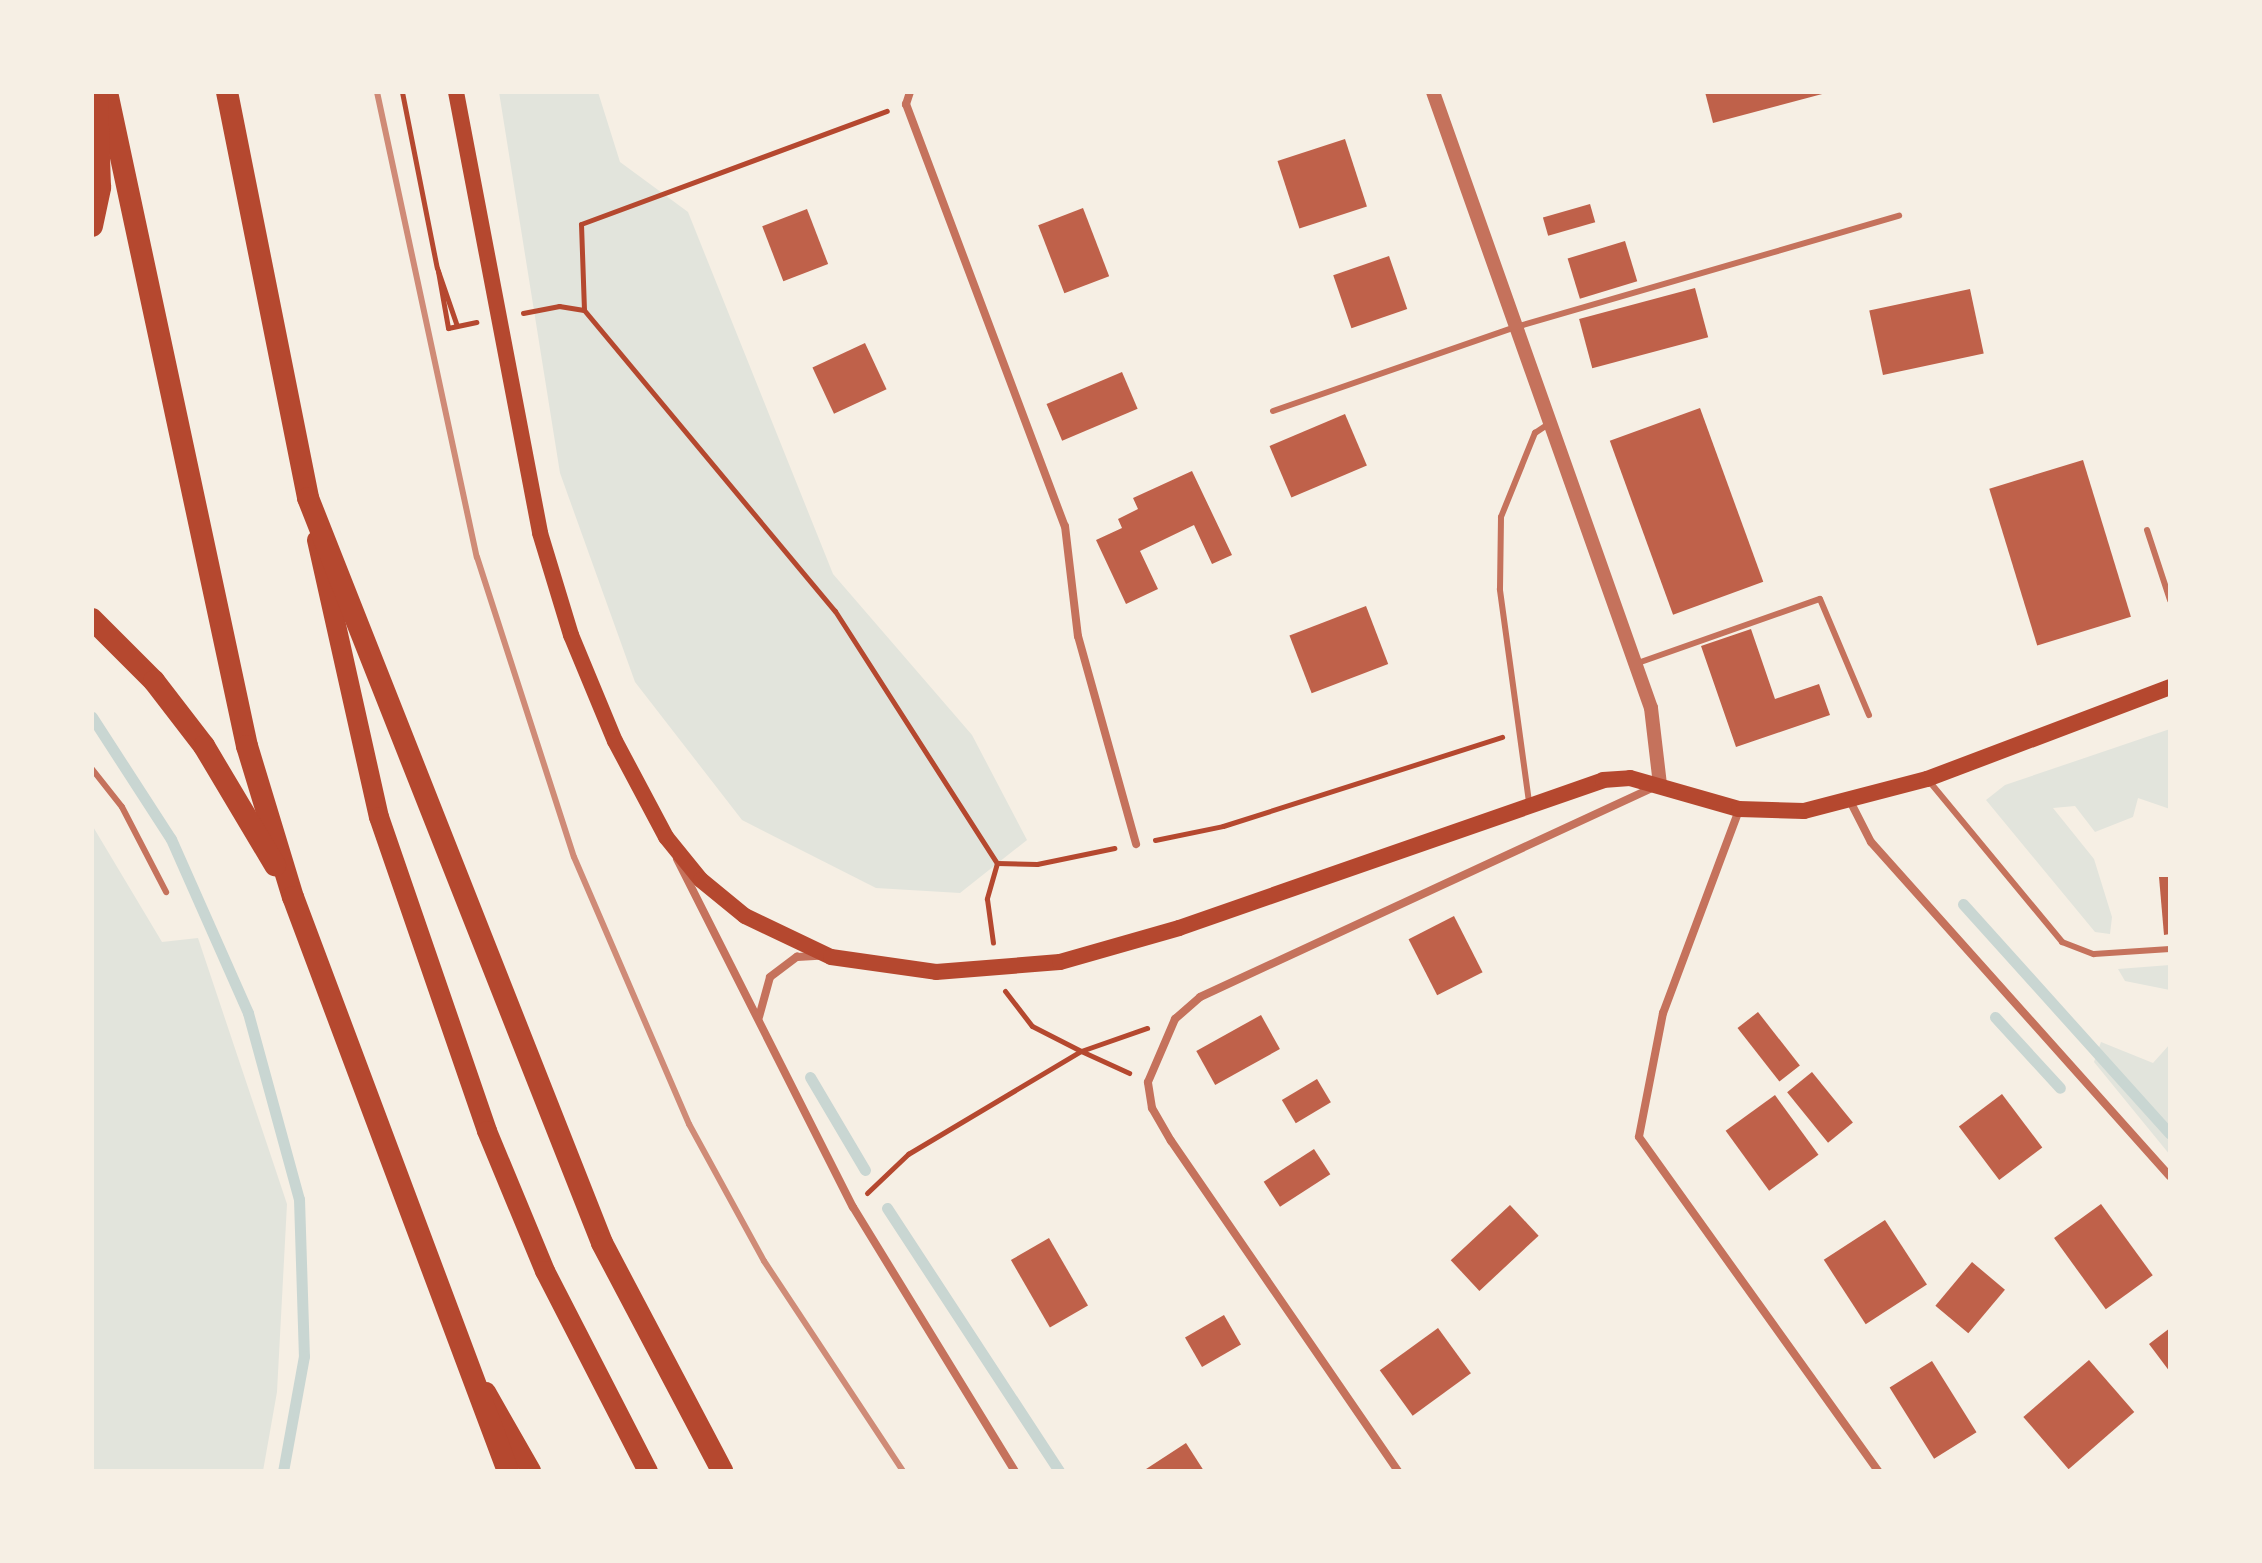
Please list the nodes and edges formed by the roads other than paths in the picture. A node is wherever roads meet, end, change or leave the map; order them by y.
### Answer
1 (96, 92) edge
2 (107, 92) edge
3 (227, 92) edge
4 (456, 92) edge
5 (910, 92) edge
6 (1433, 92) edge
7 (1899, 216) dead end
8 (92, 226) edge
9 (1516, 327) junction
10 (1273, 411) dead end
11 (1550, 423) junction
12 (308, 498) junction
13 (2147, 530) dead end
14 (2170, 600) edge
15 (92, 619) edge
16 (1635, 664) junction
17 (2170, 687) edge
18 (1869, 715) dead end
19 (92, 769) edge
20 (1927, 779) junction
21 (1660, 785) junction
22 (1850, 801) junction
23 (1529, 802) junction
24 (1739, 809) junction
25 (666, 837) junction
26 (1136, 844) road end
27 (166, 892) dead end
28 (293, 897) junction
29 (2170, 949) edge
30 (831, 957) junction
31 (761, 1026) junction
32 (2170, 1176) edge
33 (472, 1367) junction
34 (508, 1471) edge
35 (531, 1471) edge
36 (648, 1471) edge
37 (722, 1471) edge
38 (1015, 1471) edge
39 (1398, 1471) edge
40 (1878, 1471) edge

1 - 8 highway
2 - 28 highway
3 - 12 highway
4 - 25 main road
5 - 26 street
6 - 9 street
7 - 9 lane
9 - 10 lane
9 - 11 street
11 - 16 street
11 - 23 lane
12 - 36 main road
12 - 37 highway
13 - 14 lane
15 - 28 highway
16 - 18 lane
16 - 21 street
17 - 20 main road
19 - 27 lane
20 - 22 main road
20 - 29 lane
21 - 23 main road
21 - 24 main road
21 - 39 street
22 - 24 main road
22 - 32 street
23 - 30 main road
24 - 40 street
25 - 30 main road
25 - 31 street
28 - 33 highway
30 - 31 street
31 - 38 street
33 - 34 highway
33 - 35 main road

